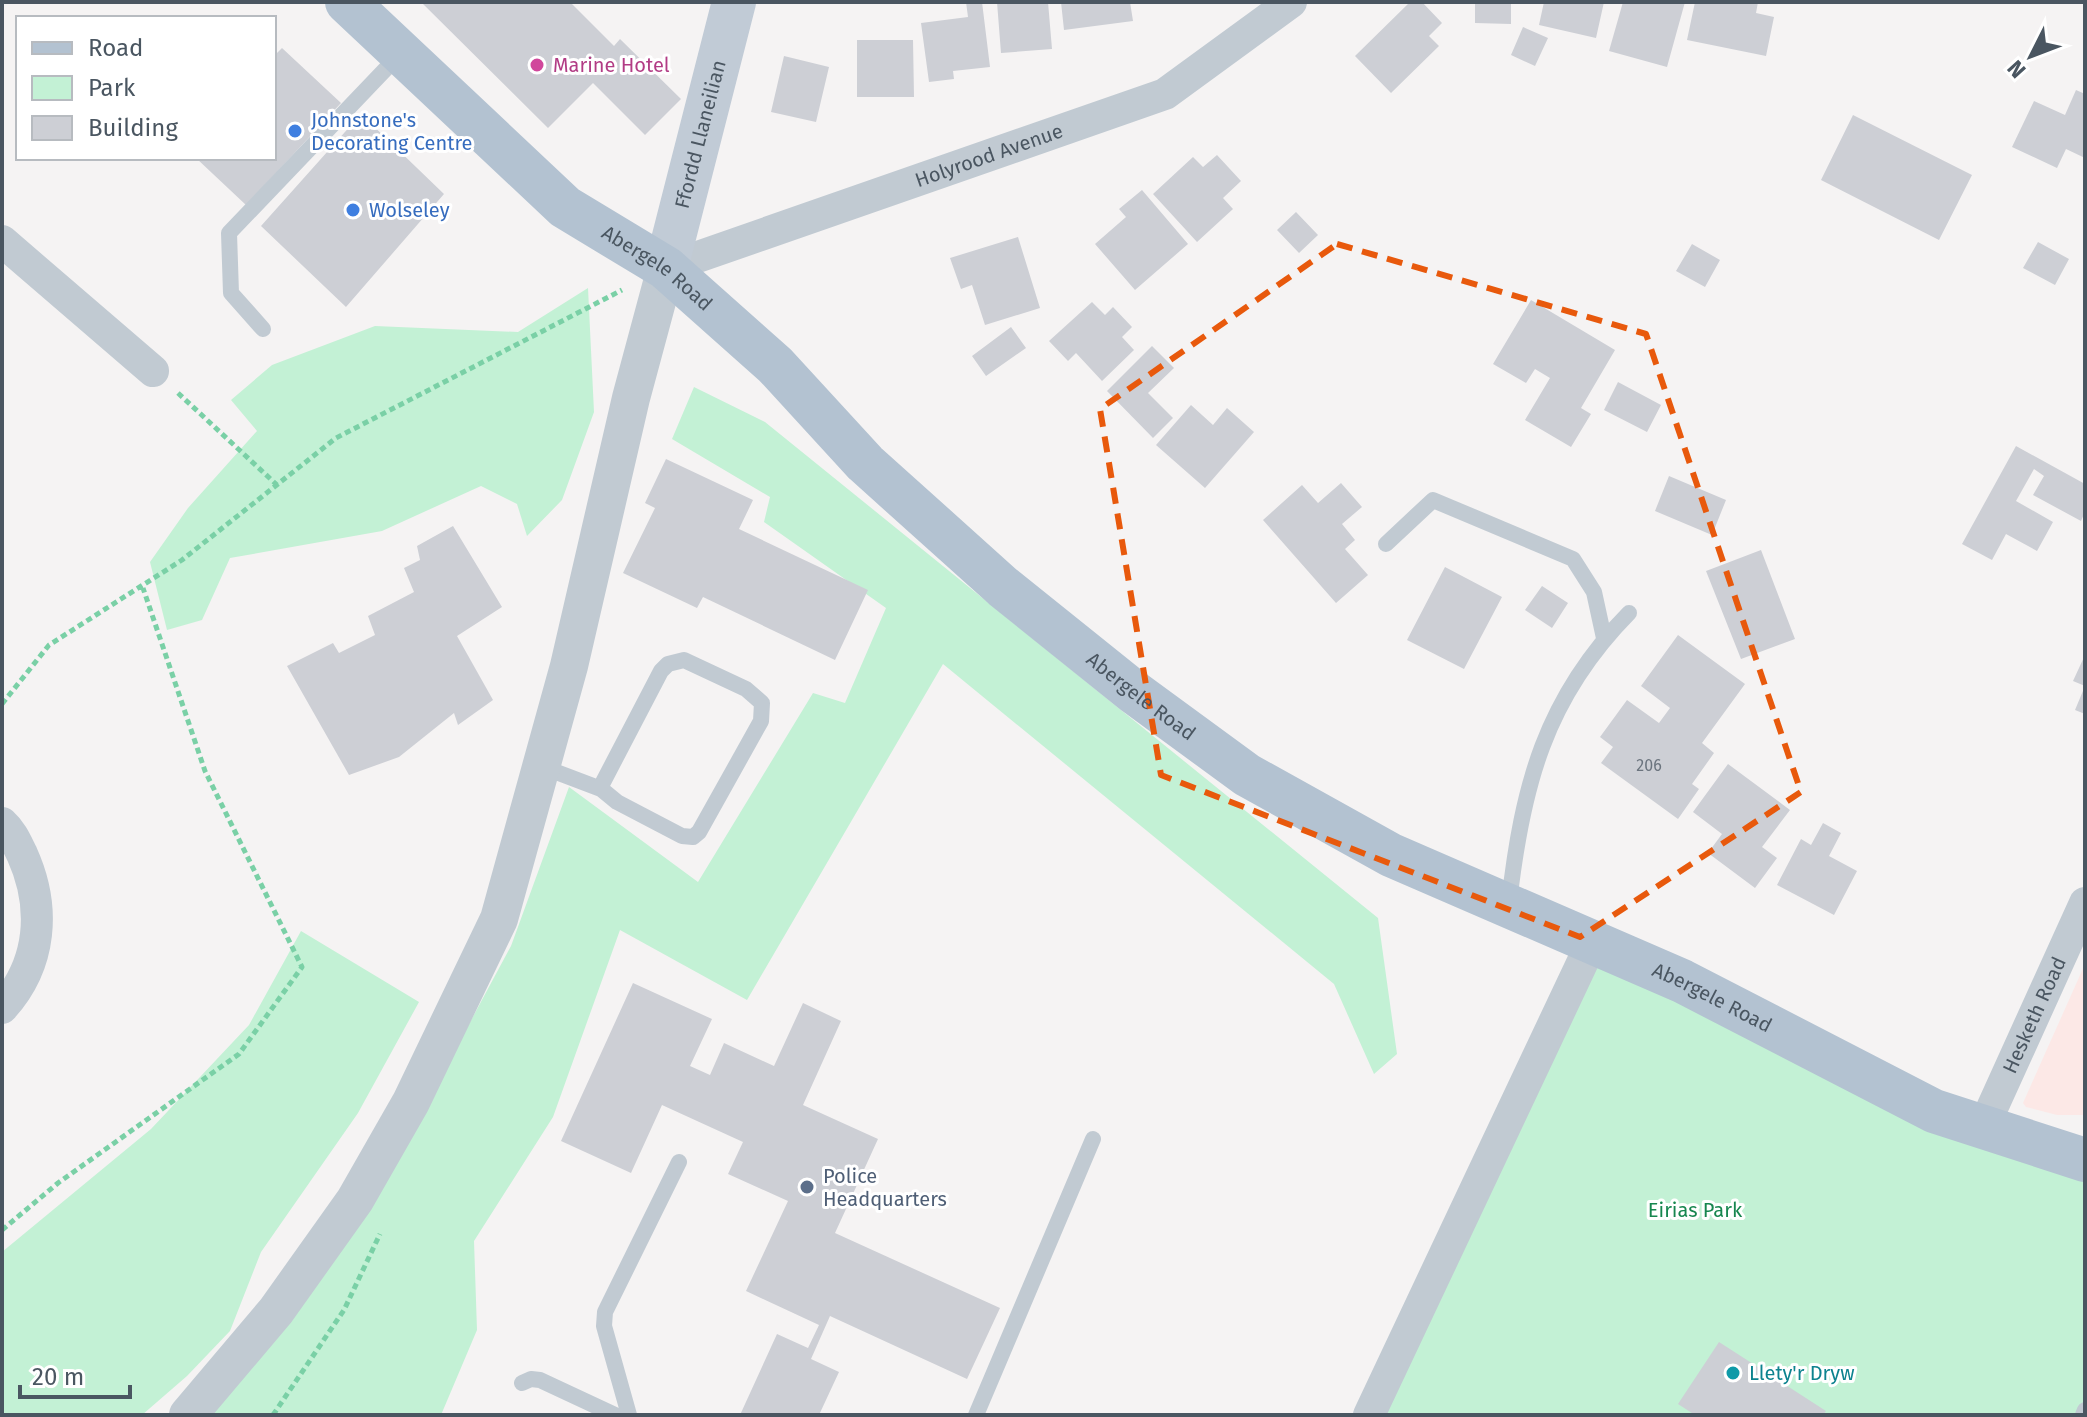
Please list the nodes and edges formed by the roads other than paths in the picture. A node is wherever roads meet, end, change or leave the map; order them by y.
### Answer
1 (347, 2) edge
2 (734, 2) edge
3 (1291, 2) edge
4 (401, 53) junction
5 (2, 241) edge
6 (666, 268) junction
7 (263, 329) dead end
8 (153, 371) road end
9 (1386, 544) dead end
10 (1629, 613) dead end
11 (1604, 638) junction
12 (543, 767) junction
13 (601, 789) junction
14 (2, 823) edge
15 (2085, 903) edge
16 (1509, 905) junction
17 (1593, 940) junction
18 (2, 1008) edge
19 (1983, 1128) junction
20 (1093, 1139) dead end
21 (2085, 1160) edge
22 (679, 1162) dead end
23 (522, 1383) dead end
24 (188, 1415) edge
25 (615, 1415) edge
26 (629, 1415) edge
27 (976, 1415) edge
28 (1369, 1415) edge

1 - 4 main road, Abergele Road
2 - 6 main road, Ffordd Llaneilian
3 - 6 street, Holyrood Avenue
4 - 6 main road, Abergele Road
4 - 7 lane
5 - 8 street
6 - 12 street
6 - 16 main road, Abergele Road
9 - 11 lane
10 - 11 lane
11 - 16 lane
12 - 13 lane
12 - 24 street
13 - 13 lane
14 - 18 street
15 - 19 street, Hesketh Road
16 - 17 main road, Abergele Road
17 - 19 main road, Abergele Road
17 - 28 street
19 - 21 main road, Abergele Road
20 - 27 lane
22 - 26 lane
23 - 25 lane

